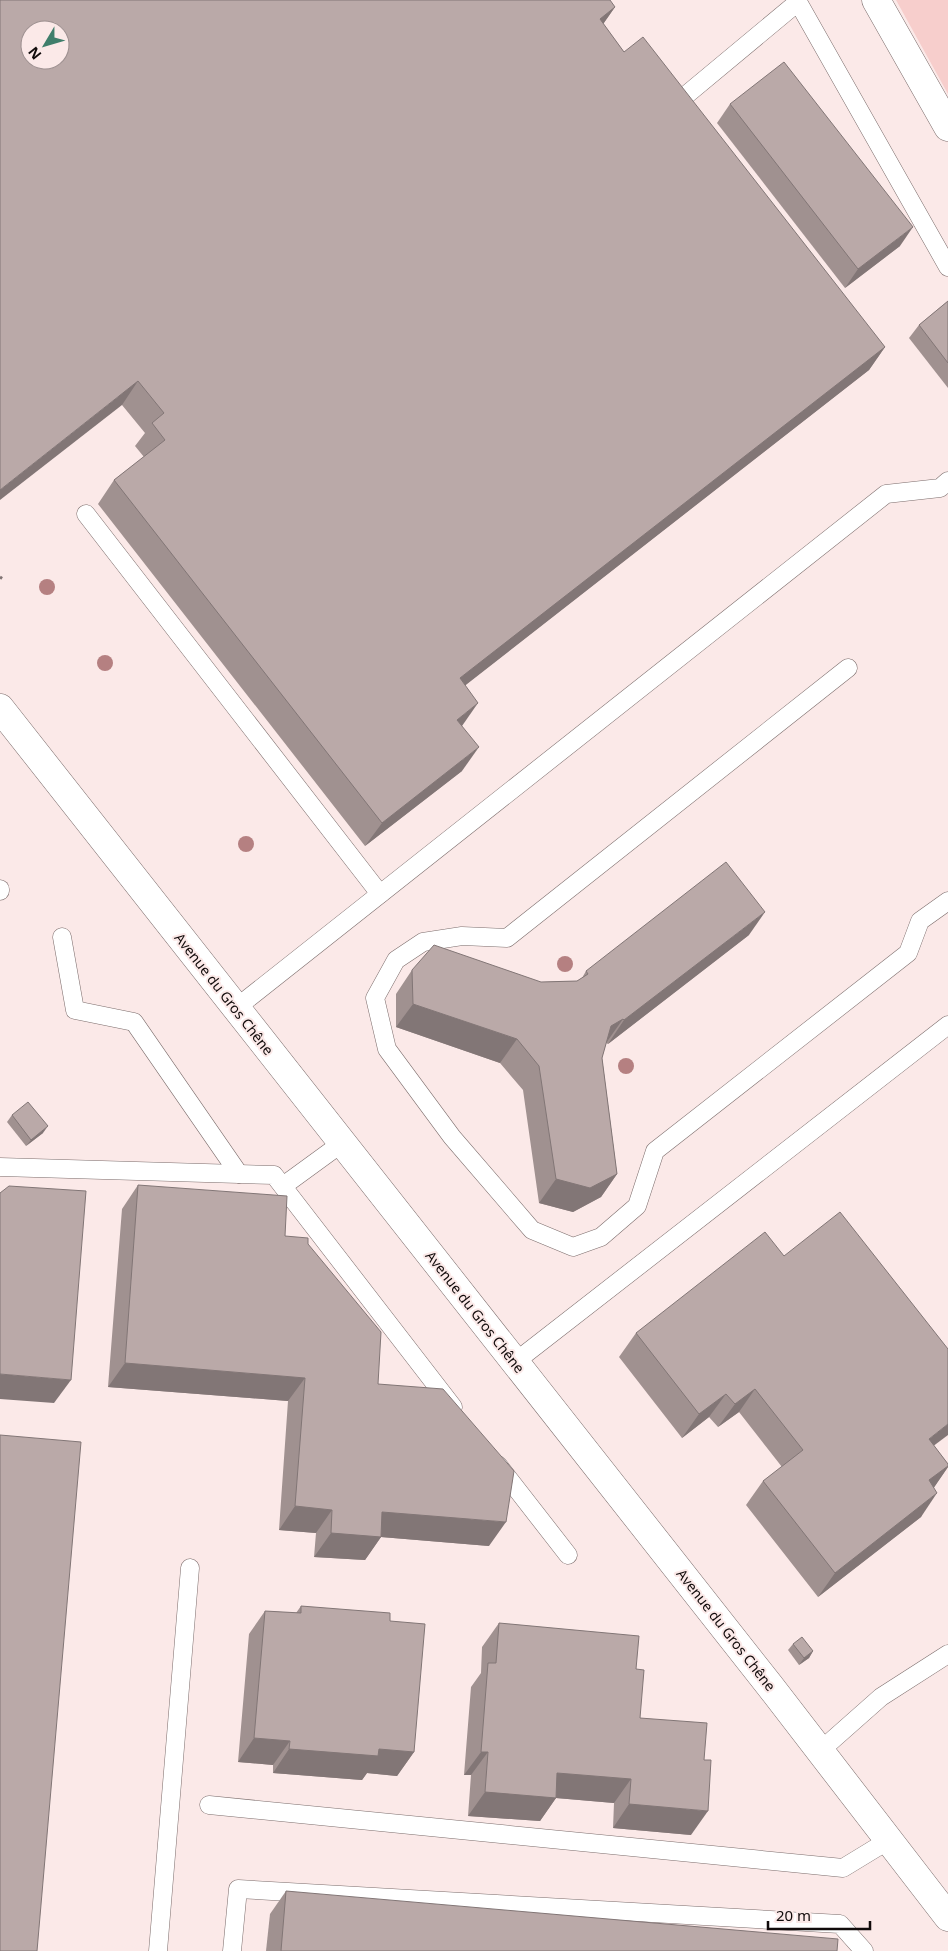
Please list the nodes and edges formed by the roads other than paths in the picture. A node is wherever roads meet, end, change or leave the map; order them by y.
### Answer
1 (876, 0) edge
2 (685, 96) edge
3 (948, 127) edge
4 (948, 267) edge
5 (948, 481) edge
6 (86, 514) dead end
7 (848, 668) dead end
8 (0, 708) edge
9 (380, 894) junction
10 (948, 901) edge
11 (62, 937) dead end
12 (236, 1008) junction
13 (948, 1026) edge
14 (342, 1143) junction
15 (0, 1168) edge
16 (239, 1174) junction
17 (283, 1186) junction
18 (515, 1362) junction
19 (465, 1422) edge
20 (489, 1453) edge
21 (568, 1555) dead end
22 (190, 1568) dead end
23 (948, 1654) edge
24 (820, 1751) junction
25 (209, 1805) dead end
26 (889, 1840) junction
27 (948, 1917) edge
28 (158, 1951) edge
29 (232, 1951) edge
30 (864, 1951) edge

1 - 3 street
2 - 4 lane
5 - 9 lane
6 - 9 lane
7 - 10 lane
8 - 12 street, Avenue du Gros Chêne
9 - 12 lane
11 - 16 lane
12 - 14 street, Avenue du Gros Chêne
13 - 18 lane
14 - 17 lane
14 - 18 street, Avenue du Gros Chêne
15 - 16 lane
16 - 17 lane
17 - 19 lane
18 - 24 street, Avenue du Gros Chêne
20 - 21 lane
22 - 28 lane
23 - 24 lane
24 - 26 street, Avenue du Gros Chêne
25 - 26 lane
26 - 27 street, Avenue du Gros Chêne
29 - 30 lane

